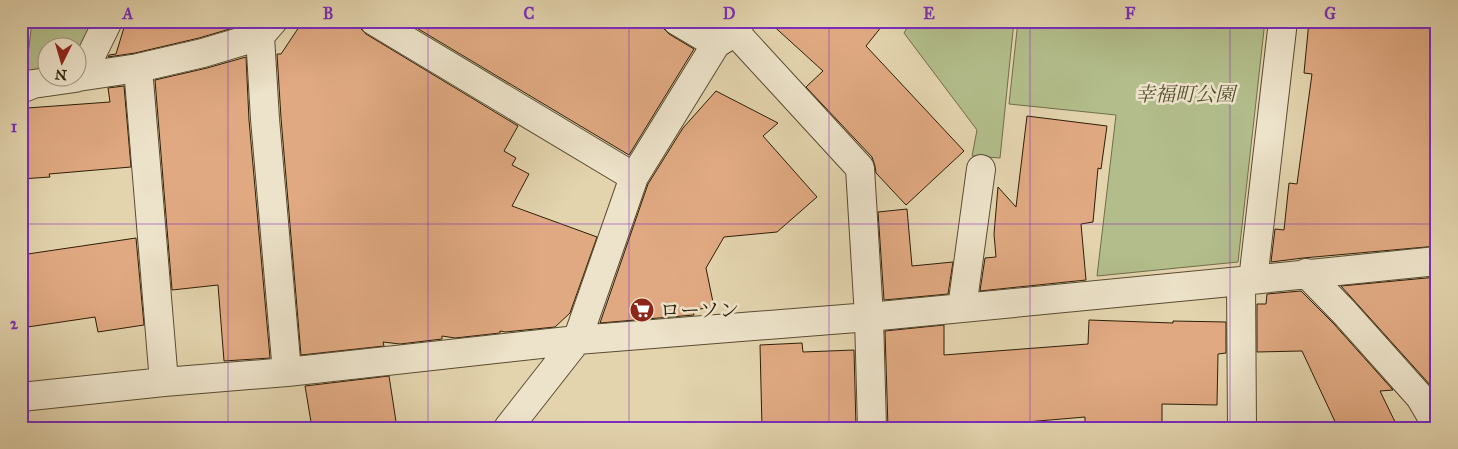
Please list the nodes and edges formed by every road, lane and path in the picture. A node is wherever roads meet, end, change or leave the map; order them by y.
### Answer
1 (108, 21) edge
2 (374, 21) edge
3 (677, 21) edge
4 (1283, 21) edge
5 (267, 29) edge
6 (730, 32) edge
7 (88, 58) edge
8 (138, 68) junction
9 (88, 76) edge
10 (38, 83) edge
11 (21, 90) edge
12 (981, 169) dead end
13 (634, 178) junction
14 (1437, 260) edge
15 (1306, 273) junction
16 (1247, 281) junction
17 (962, 308) junction
18 (868, 317) junction
19 (577, 340) junction
20 (287, 372) junction
21 (164, 382) junction
22 (21, 396) edge
23 (1437, 426) edge
24 (508, 428) edge
25 (872, 428) edge
26 (1242, 428) edge

1 - 7 street
2 - 13 street
3 - 6 street
4 - 16 street
5 - 8 street
5 - 20 street
6 - 13 street
6 - 18 street
8 - 9 street
8 - 21 street
10 - 11 street
12 - 17 street
13 - 19 street
14 - 15 street
15 - 16 street
15 - 23 street
16 - 17 street
16 - 26 street
17 - 18 street
18 - 19 street
18 - 25 street
19 - 20 street
19 - 24 street
20 - 21 street
21 - 22 street

